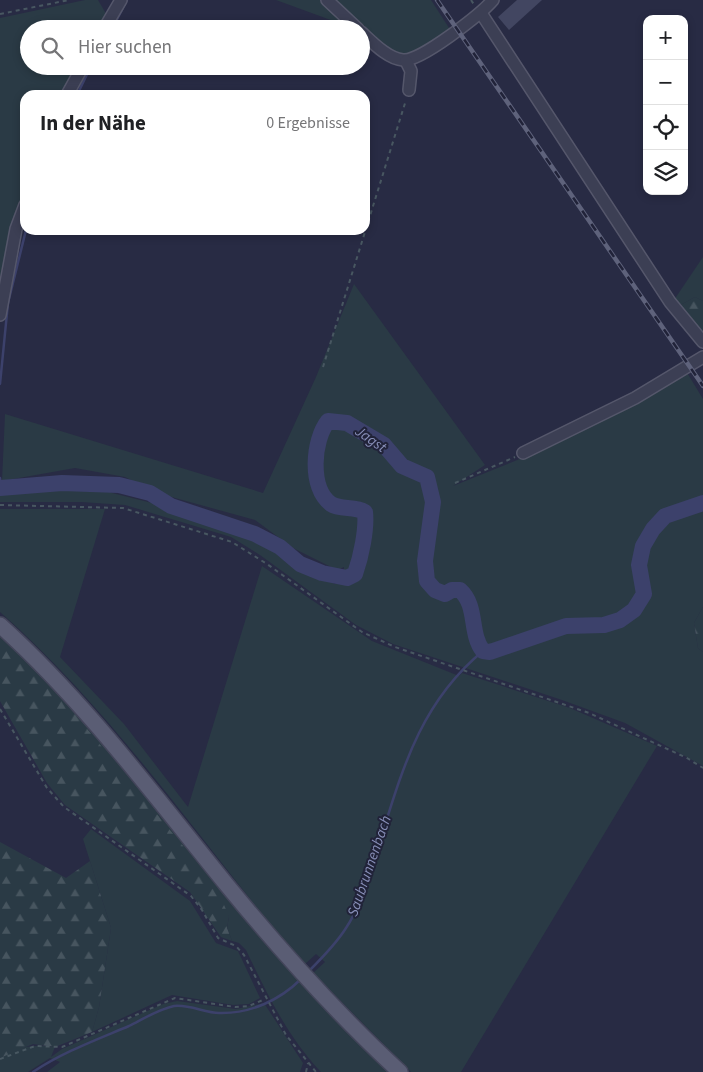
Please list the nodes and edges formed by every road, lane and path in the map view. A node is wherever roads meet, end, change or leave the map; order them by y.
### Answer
1 (69, 0) edge
2 (121, 0) edge
3 (327, 0) edge
4 (493, 0) edge
5 (481, 13) junction
6 (0, 14) edge
7 (109, 20) edge
8 (348, 20) edge
9 (370, 39) edge
10 (406, 61) junction
11 (78, 75) edge
12 (71, 90) edge
13 (409, 90) joint
14 (370, 216) edge
15 (20, 218) edge
16 (364, 235) edge
17 (0, 315) edge
18 (703, 342) edge
19 (703, 357) edge
20 (323, 367) dead end
21 (523, 453) joint
22 (455, 483) dead end
23 (0, 505) edge
24 (0, 625) edge
25 (0, 709) edge
26 (703, 768) edge
27 (266, 998) junction
28 (0, 1059) edge
29 (308, 1063) junction
30 (306, 1072) edge
31 (316, 1072) edge
32 (400, 1072) edge

1 - 6 path
2 - 7 street
3 - 8 street
4 - 5 street
5 - 10 street
5 - 18 street
9 - 10 street
10 - 13 street
11 - 12 street
13 - 14 path
15 - 17 street
16 - 20 path
19 - 21 street
21 - 22 path
23 - 26 path
24 - 32 main road
25 - 27 path
27 - 28 path
27 - 29 path
29 - 30 path
29 - 31 path

